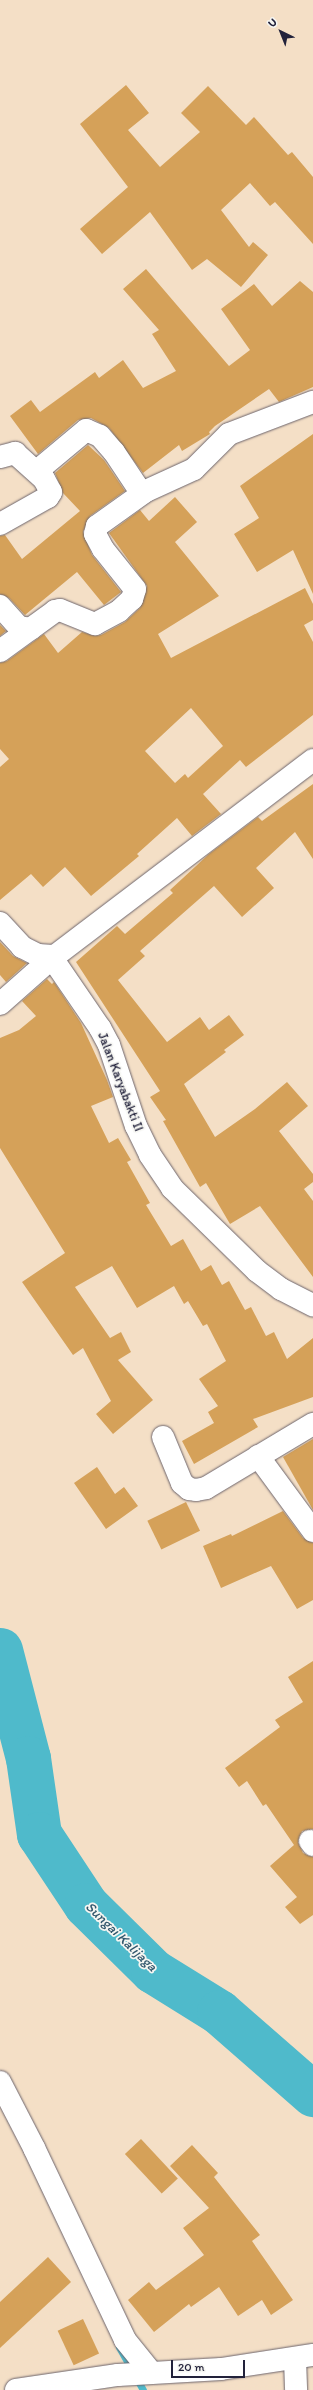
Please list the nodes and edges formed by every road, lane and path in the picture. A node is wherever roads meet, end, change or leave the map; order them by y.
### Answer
1 (313, 402) edge
2 (0, 457) edge
3 (37, 471) junction
4 (142, 494) junction
5 (0, 524) edge
6 (0, 606) edge
7 (32, 629) junction
8 (0, 651) edge
9 (313, 760) edge
10 (0, 923) edge
11 (53, 957) junction
12 (0, 1004) edge
13 (313, 1305) edge
14 (313, 1424) edge
15 (163, 1437) dead end
16 (258, 1456) junction
17 (313, 1531) edge
18 (0, 2082) edge
19 (304, 2357) edge
20 (134, 2377) edge
21 (16, 2390) edge
22 (296, 2390) edge

1 - 4 street
2 - 3 street
3 - 4 street
3 - 5 street
4 - 7 street
6 - 7 street
7 - 8 street
9 - 11 street
10 - 11 street
11 - 12 street
11 - 13 street, Jalan Karyabakti II
14 - 16 street
15 - 16 street
16 - 17 street
18 - 20 street
19 - 20 street
19 - 22 street
20 - 21 street

